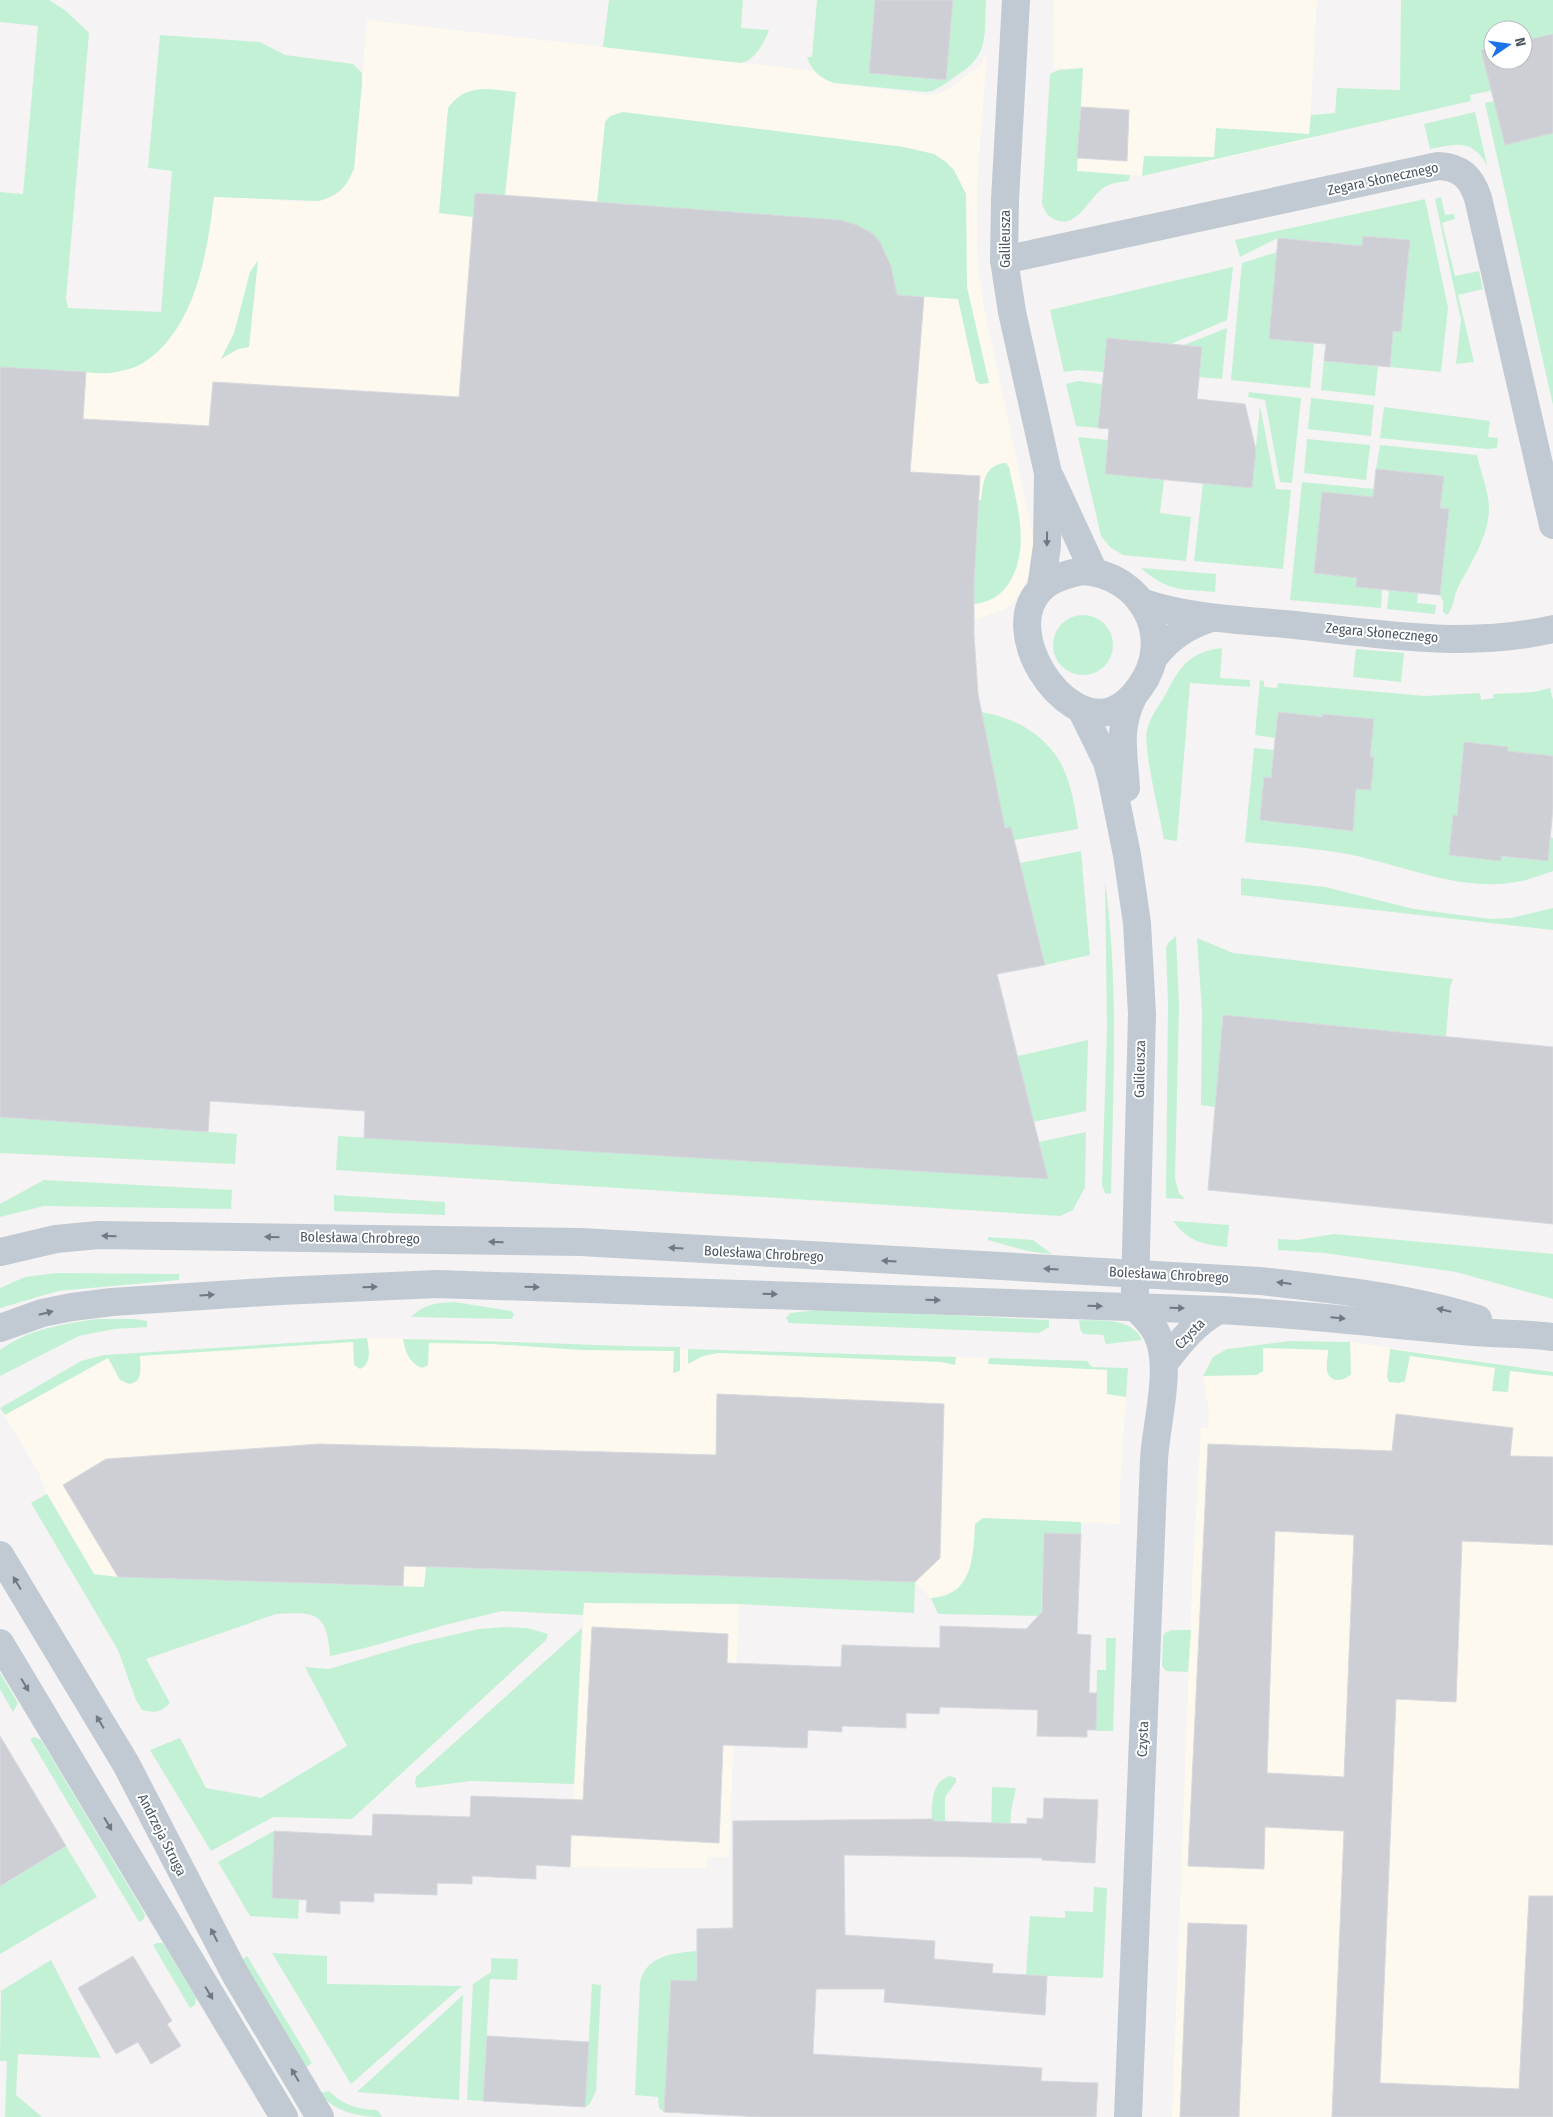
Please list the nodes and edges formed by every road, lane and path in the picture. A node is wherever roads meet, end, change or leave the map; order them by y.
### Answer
1 (1016, 0) edge
2 (1004, 260) junction
3 (1048, 473) junction
4 (1553, 525) edge
5 (1094, 572) junction
6 (1041, 588) junction
7 (1141, 602) junction
8 (1211, 618) junction
9 (1553, 629) edge
10 (1154, 656) junction
11 (1133, 696) junction
12 (1081, 708) junction
13 (1123, 831) junction
14 (0, 1252) edge
15 (1134, 1273) junction
16 (1135, 1307) junction
17 (1220, 1310) junction
18 (0, 1328) edge
19 (1525, 1333) junction
20 (1553, 1337) edge
21 (1165, 1362) junction
22 (0, 1555) edge
23 (0, 1643) edge
24 (284, 2117) edge
25 (320, 2117) edge
26 (1128, 2117) edge

1 - 2 street, Galileusza
2 - 3 street, Galileusza
2 - 4 street, Zegara Słonecznego
3 - 5 street, Galileusza
3 -> 6 street, Galileusza
5 - 6 street
5 - 7 street
6 - 12 street
7 - 8 street, Zegara Słonecznego
7 - 10 street
8 - 9 street, Zegara Słonecznego
8 - 10 street, Zegara Słonecznego
10 - 11 street
11 - 12 street
11 - 13 street, Galileusza
12 - 13 street, Galileusza
13 - 15 street, Galileusza
15 -> 14 street, Bolesława Chrobrego
15 - 16 street, Galileusza
19 -> 15 street, Bolesława Chrobrego
16 -> 17 street, Bolesława Chrobrego
18 -> 16 street, Bolesława Chrobrego
16 - 21 street, Czysta
17 -> 19 street, Bolesława Chrobrego
17 - 21 street, Czysta
19 - 20 street, Bolesława Chrobrego
21 - 26 street, Czysta
25 -> 22 street, Andrzeja Struga
23 -> 24 street

